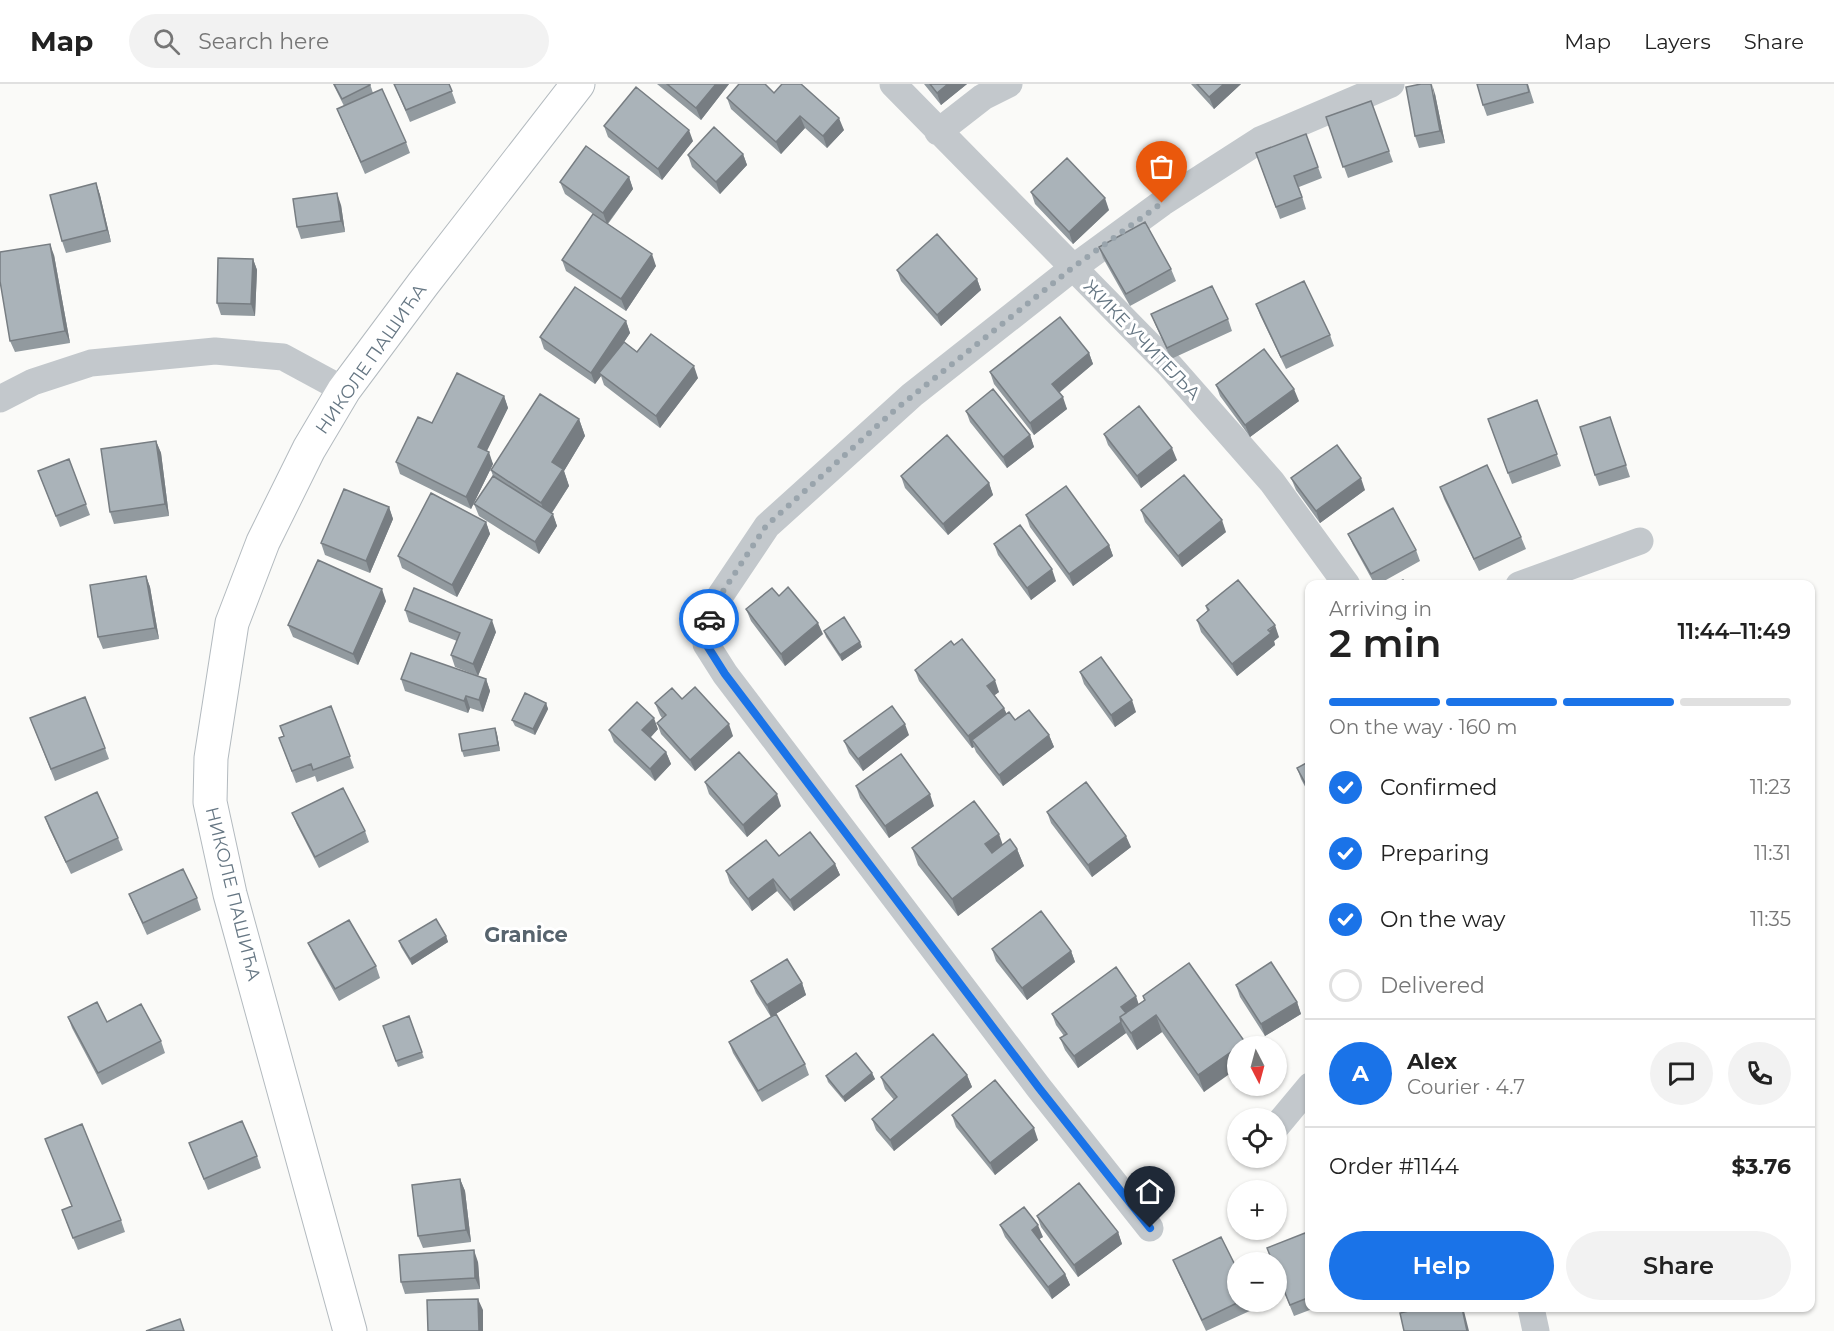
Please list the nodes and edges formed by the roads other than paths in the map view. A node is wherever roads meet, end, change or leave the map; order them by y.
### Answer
1 (579, 84) edge
2 (893, 84) edge
3 (1009, 84) edge
4 (1390, 84) edge
5 (938, 132) junction
6 (1072, 268) junction
7 (344, 390) junction
8 (0, 399) edge
9 (1640, 541) dead end
10 (1343, 580) edge
11 (1533, 580) edge
12 (1305, 1092) edge
13 (1287, 1113) edge
14 (1150, 1228) dead end
15 (1532, 1312) edge
16 (350, 1331) edge
17 (1536, 1331) edge

1 - 7 street, НИКОЛЕ ПАШИЋА
2 - 5 street, ЖИКЕ УЧИТЕЉА
3 - 5 street
4 - 6 street
5 - 6 street, ЖИКЕ УЧИТЕЉА
6 - 10 street, ЖИКЕ УЧИТЕЉА
6 - 14 street
7 - 8 street
7 - 16 street, НИКОЛЕ ПАШИЋА
9 - 11 street
12 - 13 street
15 - 17 street

